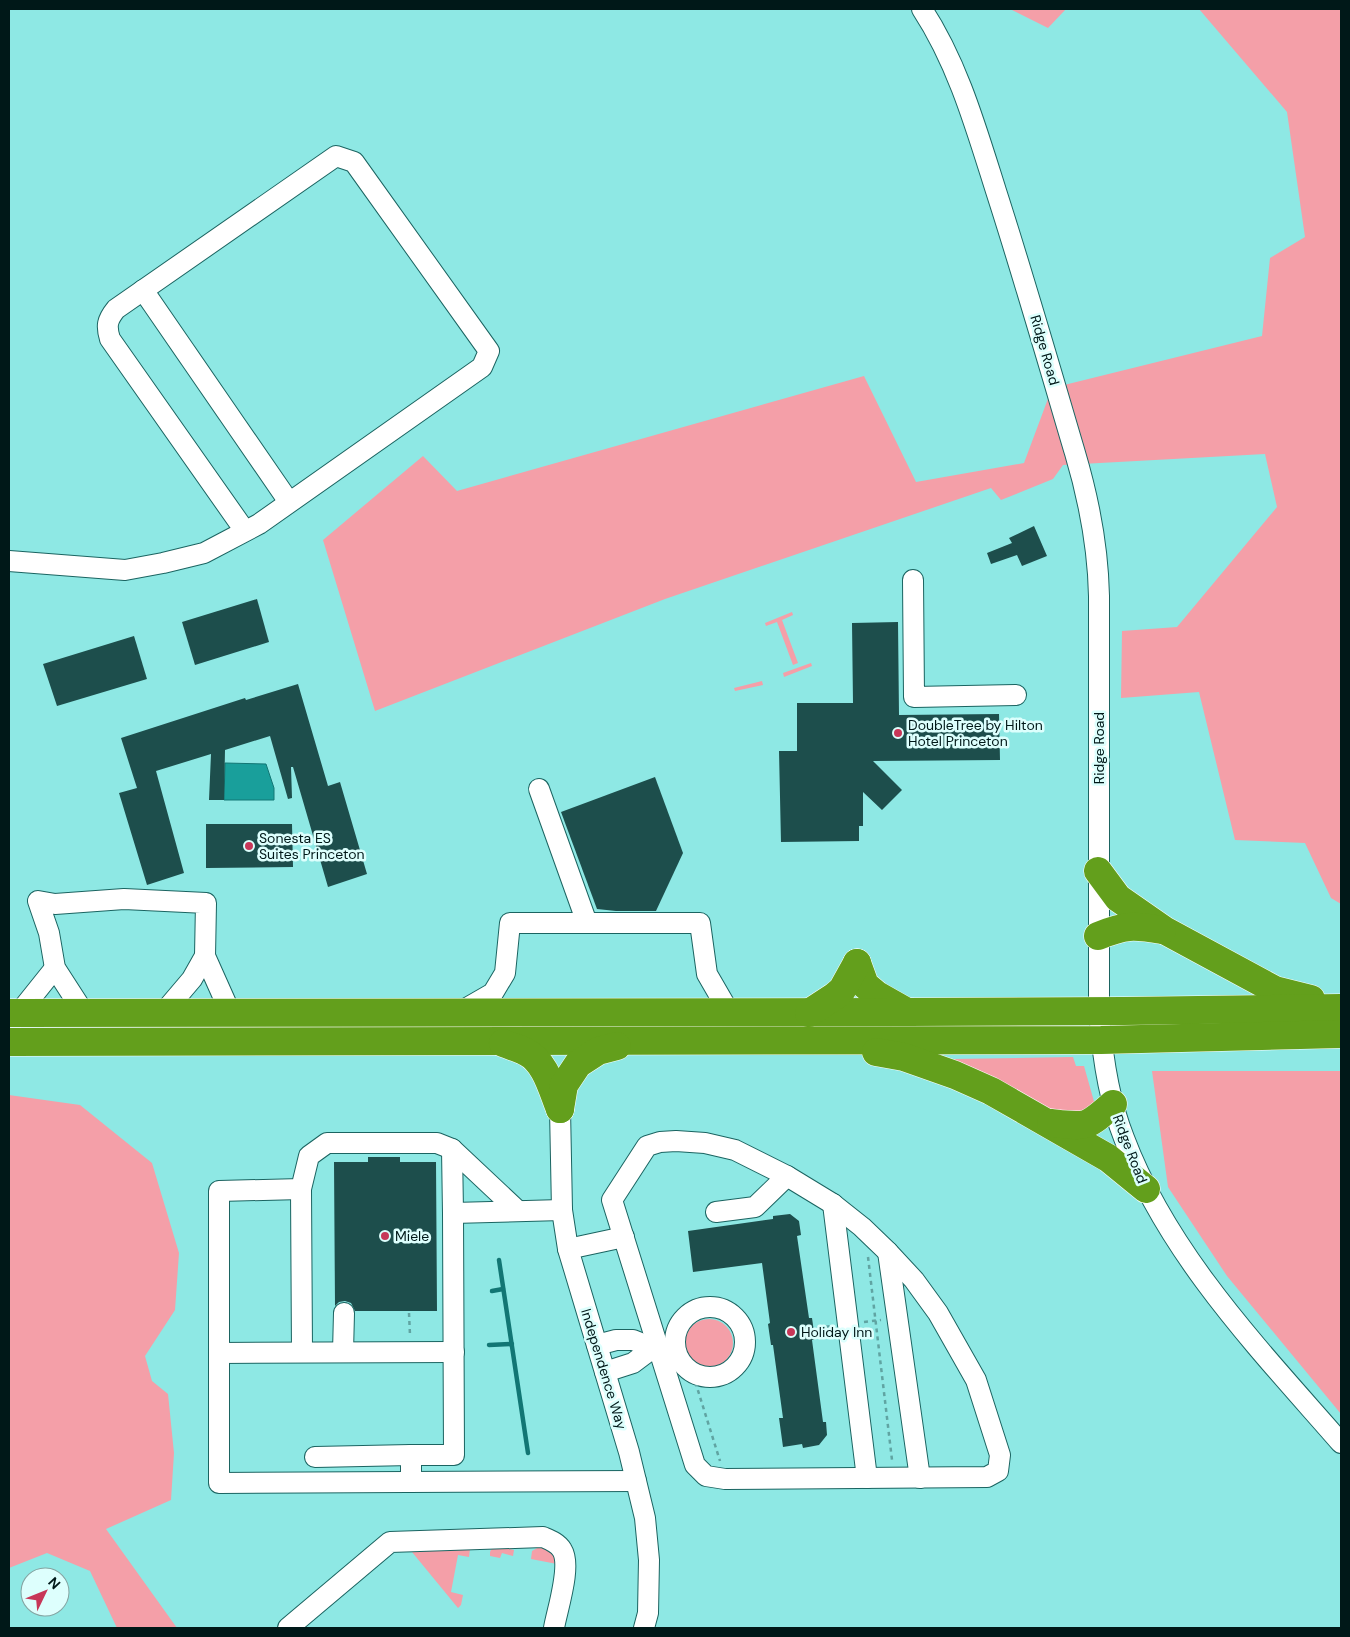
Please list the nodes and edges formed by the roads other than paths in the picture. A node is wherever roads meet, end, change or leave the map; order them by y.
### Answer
1 (922, 9) edge
2 (143, 290) junction
3 (289, 502) junction
4 (245, 531) junction
5 (9, 561) edge
6 (913, 580) dead end
7 (1016, 695) dead end
8 (539, 789) dead end
9 (1098, 871) junction
10 (587, 923) junction
11 (1164, 930) junction
12 (1098, 936) junction
13 (205, 956) junction
14 (55, 968) junction
15 (1341, 1007) edge
16 (1099, 1011) junction
17 (164, 1012) junction
18 (230, 1012) junction
19 (458, 1012) junction
20 (729, 1012) junction
21 (809, 1012) junction
22 (908, 1012) junction
23 (14, 1013) edge
24 (84, 1013) junction
25 (1341, 1034) edge
26 (820, 1040) junction
27 (1101, 1040) junction
28 (497, 1041) junction
29 (635, 1041) junction
30 (9, 1042) edge
31 (1113, 1104) junction
32 (560, 1109) junction
33 (1050, 1123) junction
34 (452, 1149) junction
35 (787, 1176) junction
36 (1146, 1188) junction
37 (301, 1189) junction
38 (833, 1204) junction
39 (562, 1210) junction
40 (518, 1211) junction
41 (716, 1212) dead end
42 (453, 1213) junction
43 (624, 1236) junction
44 (568, 1249) junction
45 (888, 1252) junction
46 (344, 1313) dead end
47 (597, 1345) junction
48 (662, 1348) junction
49 (302, 1352) junction
50 (343, 1352) junction
51 (454, 1352) junction
52 (219, 1353) junction
53 (605, 1372) junction
54 (1341, 1443) edge
55 (411, 1455) junction
56 (315, 1457) dead end
57 (867, 1478) junction
58 (920, 1478) junction
59 (636, 1481) junction
60 (411, 1482) junction
61 (288, 1628) edge
62 (554, 1628) edge
63 (644, 1628) edge

1 - 9 street, Ridge Road
2 - 3 street
2 - 3 street
2 - 4 street
3 - 4 street
4 - 5 street
6 - 7 street
8 - 10 street
9 - 11 highway
9 - 12 street, Ridge Road
10 - 19 street
10 - 20 street
11 - 12 highway
11 - 15 highway
12 - 16 street, Ridge Road
13 - 14 street
13 - 17 street
13 - 18 street
14 - 23 street
14 - 24 street
15 - 16 highway
16 - 22 highway
16 - 27 street, Ridge Road
17 - 18 highway
17 - 24 highway
18 - 19 highway
19 - 20 highway
20 - 21 highway
21 - 22 highway
21 - 22 highway
23 - 24 highway
25 - 27 highway
26 - 27 highway
26 - 29 highway
26 - 33 highway
27 - 31 street, Ridge Road
28 - 29 highway
28 - 30 highway
28 - 32 highway
29 - 32 highway
31 - 33 highway
31 - 36 street, Ridge Road
32 - 39 street, Independence Way
33 - 36 highway
34 - 37 street
34 - 40 street
34 - 42 street
35 - 38 street
35 - 41 street
35 - 43 street
36 - 54 street, Ridge Road
37 - 49 street
37 - 52 street
38 - 45 street
38 - 57 street
39 - 40 street
39 - 44 street, Independence Way
40 - 42 street
42 - 51 street
43 - 44 street
43 - 48 street
44 - 47 street, Independence Way
45 - 58 street
45 - 58 street
46 - 50 street
47 - 48 street
47 - 53 street, Independence Way
48 - 48 street
48 - 53 street
48 - 57 street
49 - 50 street
49 - 52 street
50 - 51 street
51 - 55 street
52 - 60 street
53 - 59 street, Independence Way
55 - 56 street
55 - 60 street
57 - 58 street
59 - 60 street
59 - 63 street, Independence Way
61 - 62 street

